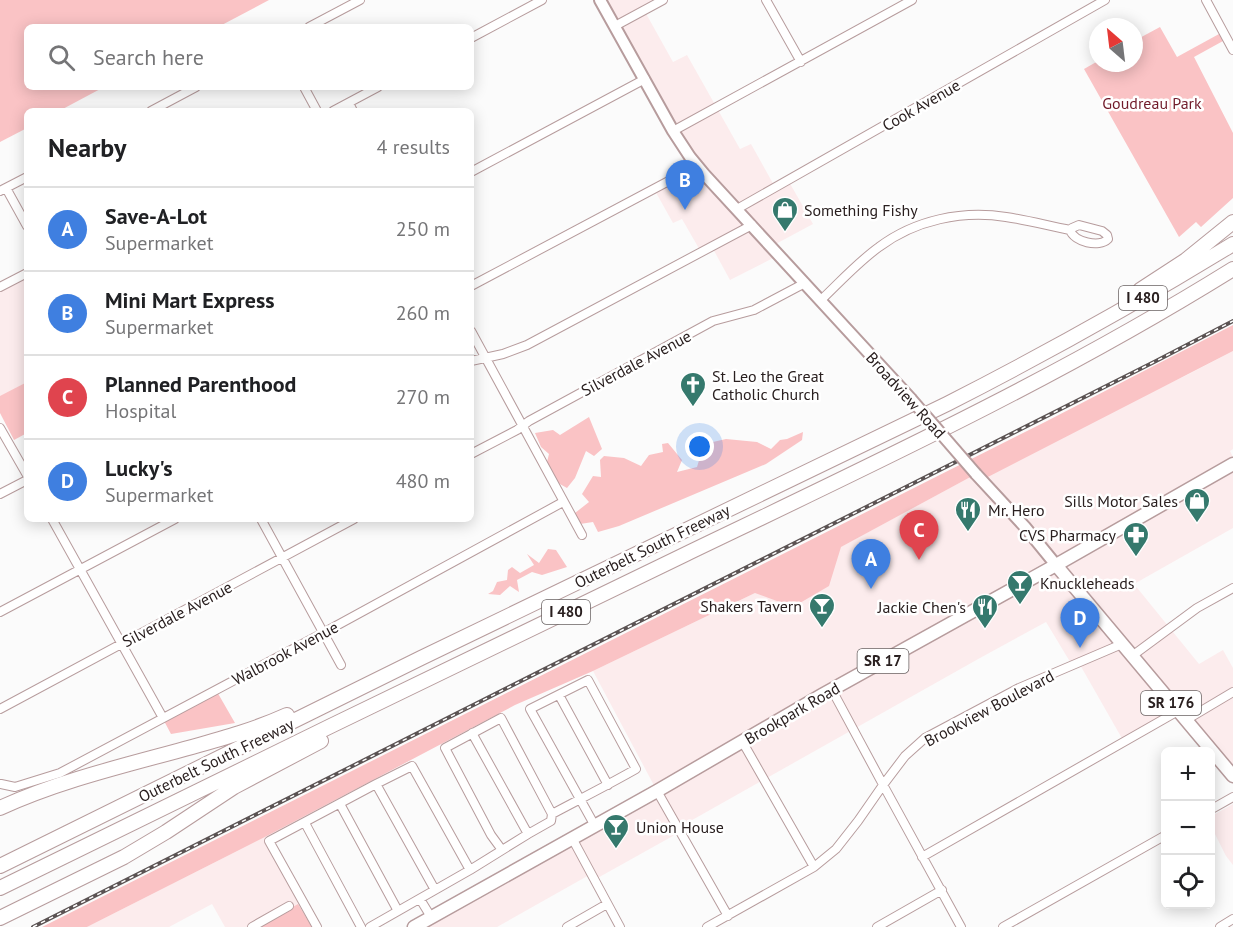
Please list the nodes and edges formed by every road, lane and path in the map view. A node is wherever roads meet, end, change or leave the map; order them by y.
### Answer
1 (360, 0) edge
2 (542, 0) edge
3 (600, 0) edge
4 (663, 0) edge
5 (766, 0) edge
6 (912, 0) edge
7 (1105, 0) edge
8 (1206, 0) edge
9 (315, 24) edge
10 (615, 26) junction
11 (474, 36) edge
12 (1233, 50) edge
13 (801, 62) junction
14 (645, 79) junction
15 (190, 90) edge
16 (306, 90) edge
17 (373, 90) edge
18 (349, 103) junction
19 (157, 108) edge
20 (315, 108) edge
21 (339, 108) edge
22 (352, 108) edge
23 (673, 131) junction
24 (697, 166) junction
25 (474, 170) edge
26 (24, 178) edge
27 (3, 189) edge
28 (737, 209) junction
29 (24, 221) edge
30 (1233, 222) edge
31 (752, 225) junction
32 (1070, 230) dead end
33 (1233, 244) edge
34 (1233, 269) edge
35 (24, 275) edge
36 (1233, 276) edge
37 (805, 283) junction
38 (474, 284) edge
39 (0, 287) edge
40 (821, 300) junction
41 (1183, 300) junction
42 (474, 337) edge
43 (1051, 350) junction
44 (485, 358) junction
45 (474, 360) edge
46 (522, 426) junction
47 (0, 428) edge
48 (474, 452) edge
49 (1233, 464) edge
50 (24, 472) edge
51 (24, 480) edge
52 (0, 494) edge
53 (563, 501) junction
54 (54, 522) edge
55 (169, 522) edge
56 (263, 522) edge
57 (349, 522) edge
58 (582, 535) dead end
59 (283, 558) junction
60 (1056, 565) junction
61 (81, 569) junction
62 (1233, 588) edge
63 (0, 612) edge
64 (323, 633) junction
65 (121, 644) junction
66 (1122, 644) junction
67 (1132, 656) junction
68 (421, 658) junction
69 (341, 664) dead end
70 (426, 680) junction
71 (832, 690) junction
72 (1233, 692) edge
73 (558, 695) junction
74 (0, 709) edge
75 (1182, 716) junction
76 (163, 718) junction
77 (472, 733) junction
78 (742, 741) junction
79 (1233, 776) edge
80 (1, 784) edge
81 (376, 784) junction
82 (608, 785) junction
83 (883, 785) junction
84 (657, 791) junction
85 (1233, 797) edge
86 (579, 799) junction
87 (340, 804) junction
88 (1215, 807) edge
89 (0, 808) edge
90 (552, 814) junction
91 (305, 823) junction
92 (595, 826) junction
93 (528, 834) junction
94 (572, 838) junction
95 (1161, 838) edge
96 (502, 850) junction
97 (922, 857) junction
98 (0, 866) edge
99 (814, 867) junction
100 (470, 870) junction
101 (0, 888) edge
102 (435, 890) junction
103 (942, 890) junction
104 (420, 898) junction
105 (607, 904) junction
106 (290, 906) dead end
107 (399, 911) junction
108 (728, 916) junction
109 (431, 917) junction
110 (0, 918) edge
111 (1233, 919) edge
112 (252, 927) edge
113 (317, 927) edge
114 (361, 927) edge
115 (370, 927) edge
116 (414, 927) edge
117 (567, 927) edge
118 (620, 927) edge
119 (707, 927) edge
120 (877, 927) edge
121 (961, 927) edge
122 (1004, 927) edge
123 (1220, 927) edge

1 - 9 street
2 - 11 street
3 - 10 main road, Broadview Road
4 - 10 street
5 - 13 street
6 - 13 street
7 - 28 street, Cook Avenue
8 - 12 street
10 - 14 main road, Broadview Road
13 - 23 street
14 - 23 main road, Broadview Road
14 - 25 street
15 - 19 street
16 - 20 street
17 - 18 street
18 - 21 street
18 - 22 street
23 - 24 main road, Broadview Road
24 - 28 main road, Broadview Road
24 - 38 street
26 - 27 street
27 - 29 street
28 - 31 main road, Broadview Road
30 - 43 highway
31 - 37 main road, Broadview Road
31 - 44 street
32 - 40 street
33 - 43 highway, Outerbelt South Freeway / I 480
34 - 41 highway, Outerbelt South Freeway / I 480
35 - 39 street
36 - 41 highway
37 - 40 main road, Broadview Road
37 - 46 street, Silverdale Avenue
40 - 60 main road, Broadview Road, bridge
41 - 70 highway, Outerbelt South Freeway / I 480
42 - 44 street
43 - 68 highway, Outerbelt South Freeway / I 480
44 - 45 street
44 - 46 street
46 - 48 street, Silverdale Avenue
46 - 53 street
47 - 50 street
49 - 60 main road, Brookpark Road / SR 17
51 - 52 street
53 - 58 street
53 - 64 street, Walbrook Avenue
54 - 61 street
55 - 61 street
56 - 59 street
57 - 59 street, Silverdale Avenue
59 - 64 street
59 - 65 street, Silverdale Avenue
60 - 66 main road, Broadview Road / SR 176
60 - 71 main road, Brookpark Road / SR 17
61 - 63 street
61 - 65 street
62 - 67 street
64 - 69 street
64 - 76 street, Walbrook Avenue
65 - 74 street, Silverdale Avenue
65 - 76 street
66 - 67 main road, Broadview Road / SR 176
66 - 83 street, Brookview Boulevard
67 - 75 main road, Broadview Road / SR 176
68 - 89 highway
68 - 98 highway, Outerbelt South Freeway / I 480
70 - 101 highway, Outerbelt South Freeway / I 480
70 - 110 highway
71 - 78 main road, Brookpark Road / SR 17
71 - 83 street
72 - 75 street
73 - 82 street
73 - 82 street
73 - 86 street
75 - 79 main road, Broadview Road / SR 176
75 - 97 street
76 - 80 street, Walbrook Avenue
77 - 90 street
77 - 93 street
77 - 96 street
78 - 84 main road, Brookpark Road / SR 17
78 - 99 street
81 - 87 street
81 - 100 street
81 - 102 street
82 - 86 street
83 - 97 street
83 - 99 street, Brookview Boulevard
84 - 92 main road, Brookpark Road / SR 17
84 - 108 street
85 - 88 street
86 - 90 street
86 - 92 street
87 - 91 street
87 - 107 street
90 - 93 street
91 - 113 street
91 - 114 street
92 - 94 main road, Brookpark Road / SR 17
93 - 96 street
94 - 105 street
94 - 109 main road, Brookpark Road / SR 17
95 - 122 street
96 - 100 street
97 - 103 street
99 - 108 street, Brookview Boulevard
100 - 102 street
102 - 104 street
103 - 120 street
103 - 121 street
104 - 107 street
104 - 109 street
105 - 117 street
105 - 118 street
106 - 112 street
107 - 115 street
108 - 119 street, Brookview Boulevard
109 - 116 main road, Brookpark Road / SR 17
111 - 123 street

